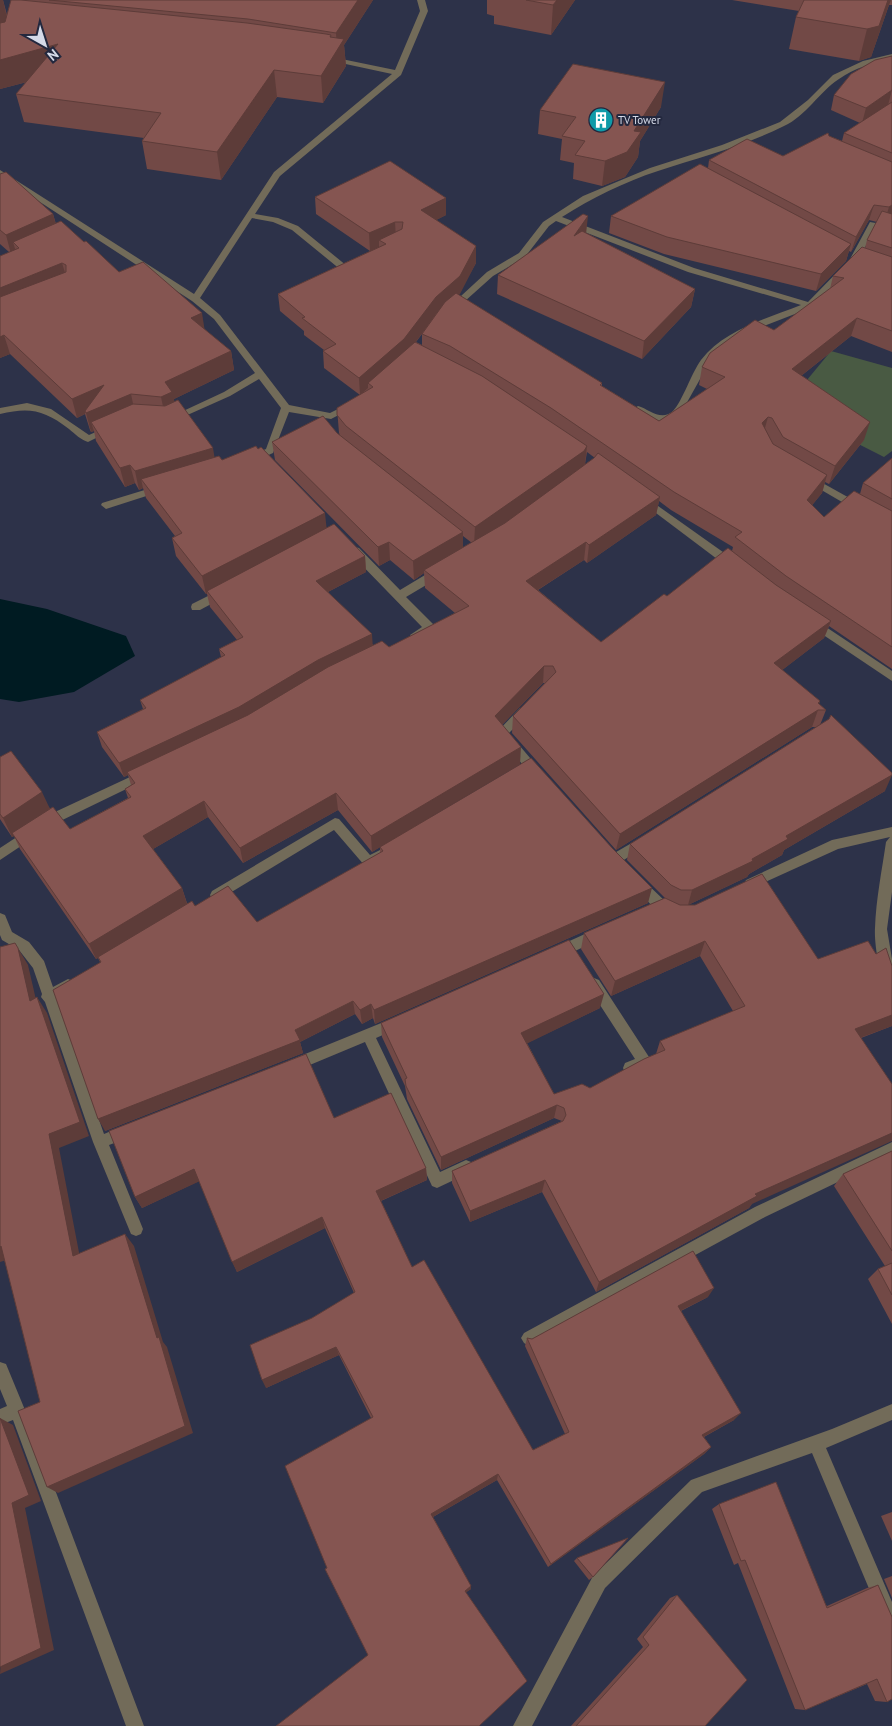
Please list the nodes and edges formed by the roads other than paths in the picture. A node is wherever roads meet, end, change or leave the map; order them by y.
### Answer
1 (421, 0) edge
2 (319, 56) edge
3 (892, 56) edge
4 (398, 73) junction
5 (0, 172) edge
6 (250, 215) junction
7 (556, 218) junction
8 (892, 229) edge
9 (344, 268) edge
10 (195, 299) junction
11 (810, 305) junction
12 (456, 308) edge
13 (260, 374) junction
14 (362, 400) edge
15 (626, 402) edge
16 (286, 408) junction
17 (0, 411) edge
18 (331, 416) junction
19 (159, 420) edge
20 (120, 425) edge
21 (328, 427) edge
22 (238, 464) edge
23 (799, 473) edge
24 (168, 486) edge
25 (633, 491) edge
26 (106, 505) dead end
27 (867, 513) edge
28 (344, 540) edge
29 (448, 566) edge
30 (739, 570) edge
31 (231, 588) edge
32 (398, 596) junction
33 (196, 606) dead end
34 (807, 619) edge
35 (404, 641) edge
36 (892, 677) edge
37 (534, 701) edge
38 (157, 769) edge
39 (543, 780) edge
40 (892, 832) edge
41 (648, 838) edge
42 (892, 842) edge
43 (395, 846) edge
44 (0, 855) edge
45 (741, 889) edge
46 (208, 900) edge
47 (682, 913) edge
48 (0, 920) edge
49 (606, 930) edge
50 (3, 937) edge
51 (543, 959) edge
52 (586, 972) edge
53 (82, 977) edge
54 (892, 983) edge
55 (48, 997) junction
56 (404, 1020) edge
57 (368, 1035) junction
58 (278, 1072) edge
59 (619, 1074) edge
60 (144, 1125) edge
61 (100, 1142) junction
62 (892, 1150) edge
63 (482, 1160) edge
64 (136, 1229) dead end
65 (529, 1338) edge
66 (0, 1370) edge
67 (17, 1410) junction
68 (892, 1412) edge
69 (0, 1417) edge
70 (816, 1443) junction
71 (892, 1623) edge
72 (135, 1726) edge
73 (522, 1726) edge

1 - 4 street
2 - 4 street
3 - 7 street
4 - 6 street
5 - 10 street
6 - 9 street
6 - 10 street
7 - 11 street
7 - 12 street
8 - 11 street
10 - 13 street
11 - 15 street
13 - 16 street
13 - 19 street
14 - 18 street
16 - 18 street
16 - 22 street
17 - 20 street
18 - 21 street
23 - 27 street
24 - 26 street
25 - 30 street
28 - 32 street
29 - 32 street
31 - 33 street
32 - 35 street
34 - 36 street
37 - 39 street
38 - 44 street
40 - 45 street
41 - 47 street
42 - 54 street
43 - 46 street
48 - 50 street
49 - 51 street
50 - 55 street
52 - 59 street
53 - 55 street
55 - 61 street
56 - 57 street
57 - 58 street
57 - 63 street
60 - 61 street
61 - 64 street
62 - 65 street
66 - 67 street
67 - 69 street
67 - 72 street
68 - 70 street
70 - 71 street
70 - 73 street

